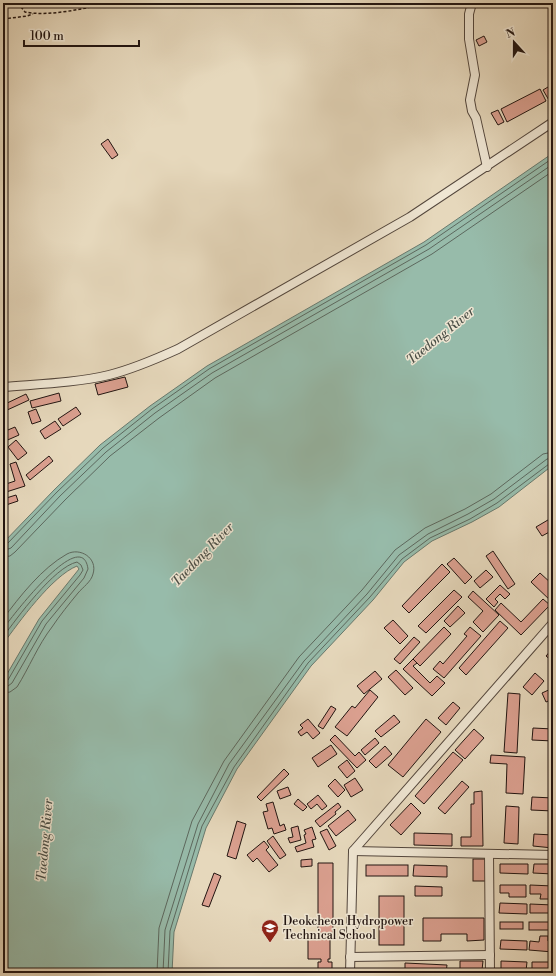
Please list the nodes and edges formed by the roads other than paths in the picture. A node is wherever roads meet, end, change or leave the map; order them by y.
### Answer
1 (472, 3) edge
2 (553, 122) edge
3 (487, 166) junction
4 (3, 387) edge
5 (553, 623) edge
6 (353, 851) junction
7 (489, 854) junction
8 (553, 855) edge
9 (490, 955) junction
10 (350, 957) junction
11 (350, 973) edge
12 (490, 973) edge

1 - 3 street
2 - 3 street
3 - 4 street
5 - 6 street
6 - 7 street
6 - 10 street
7 - 8 street
7 - 9 street
9 - 10 street
9 - 12 street
10 - 11 street

